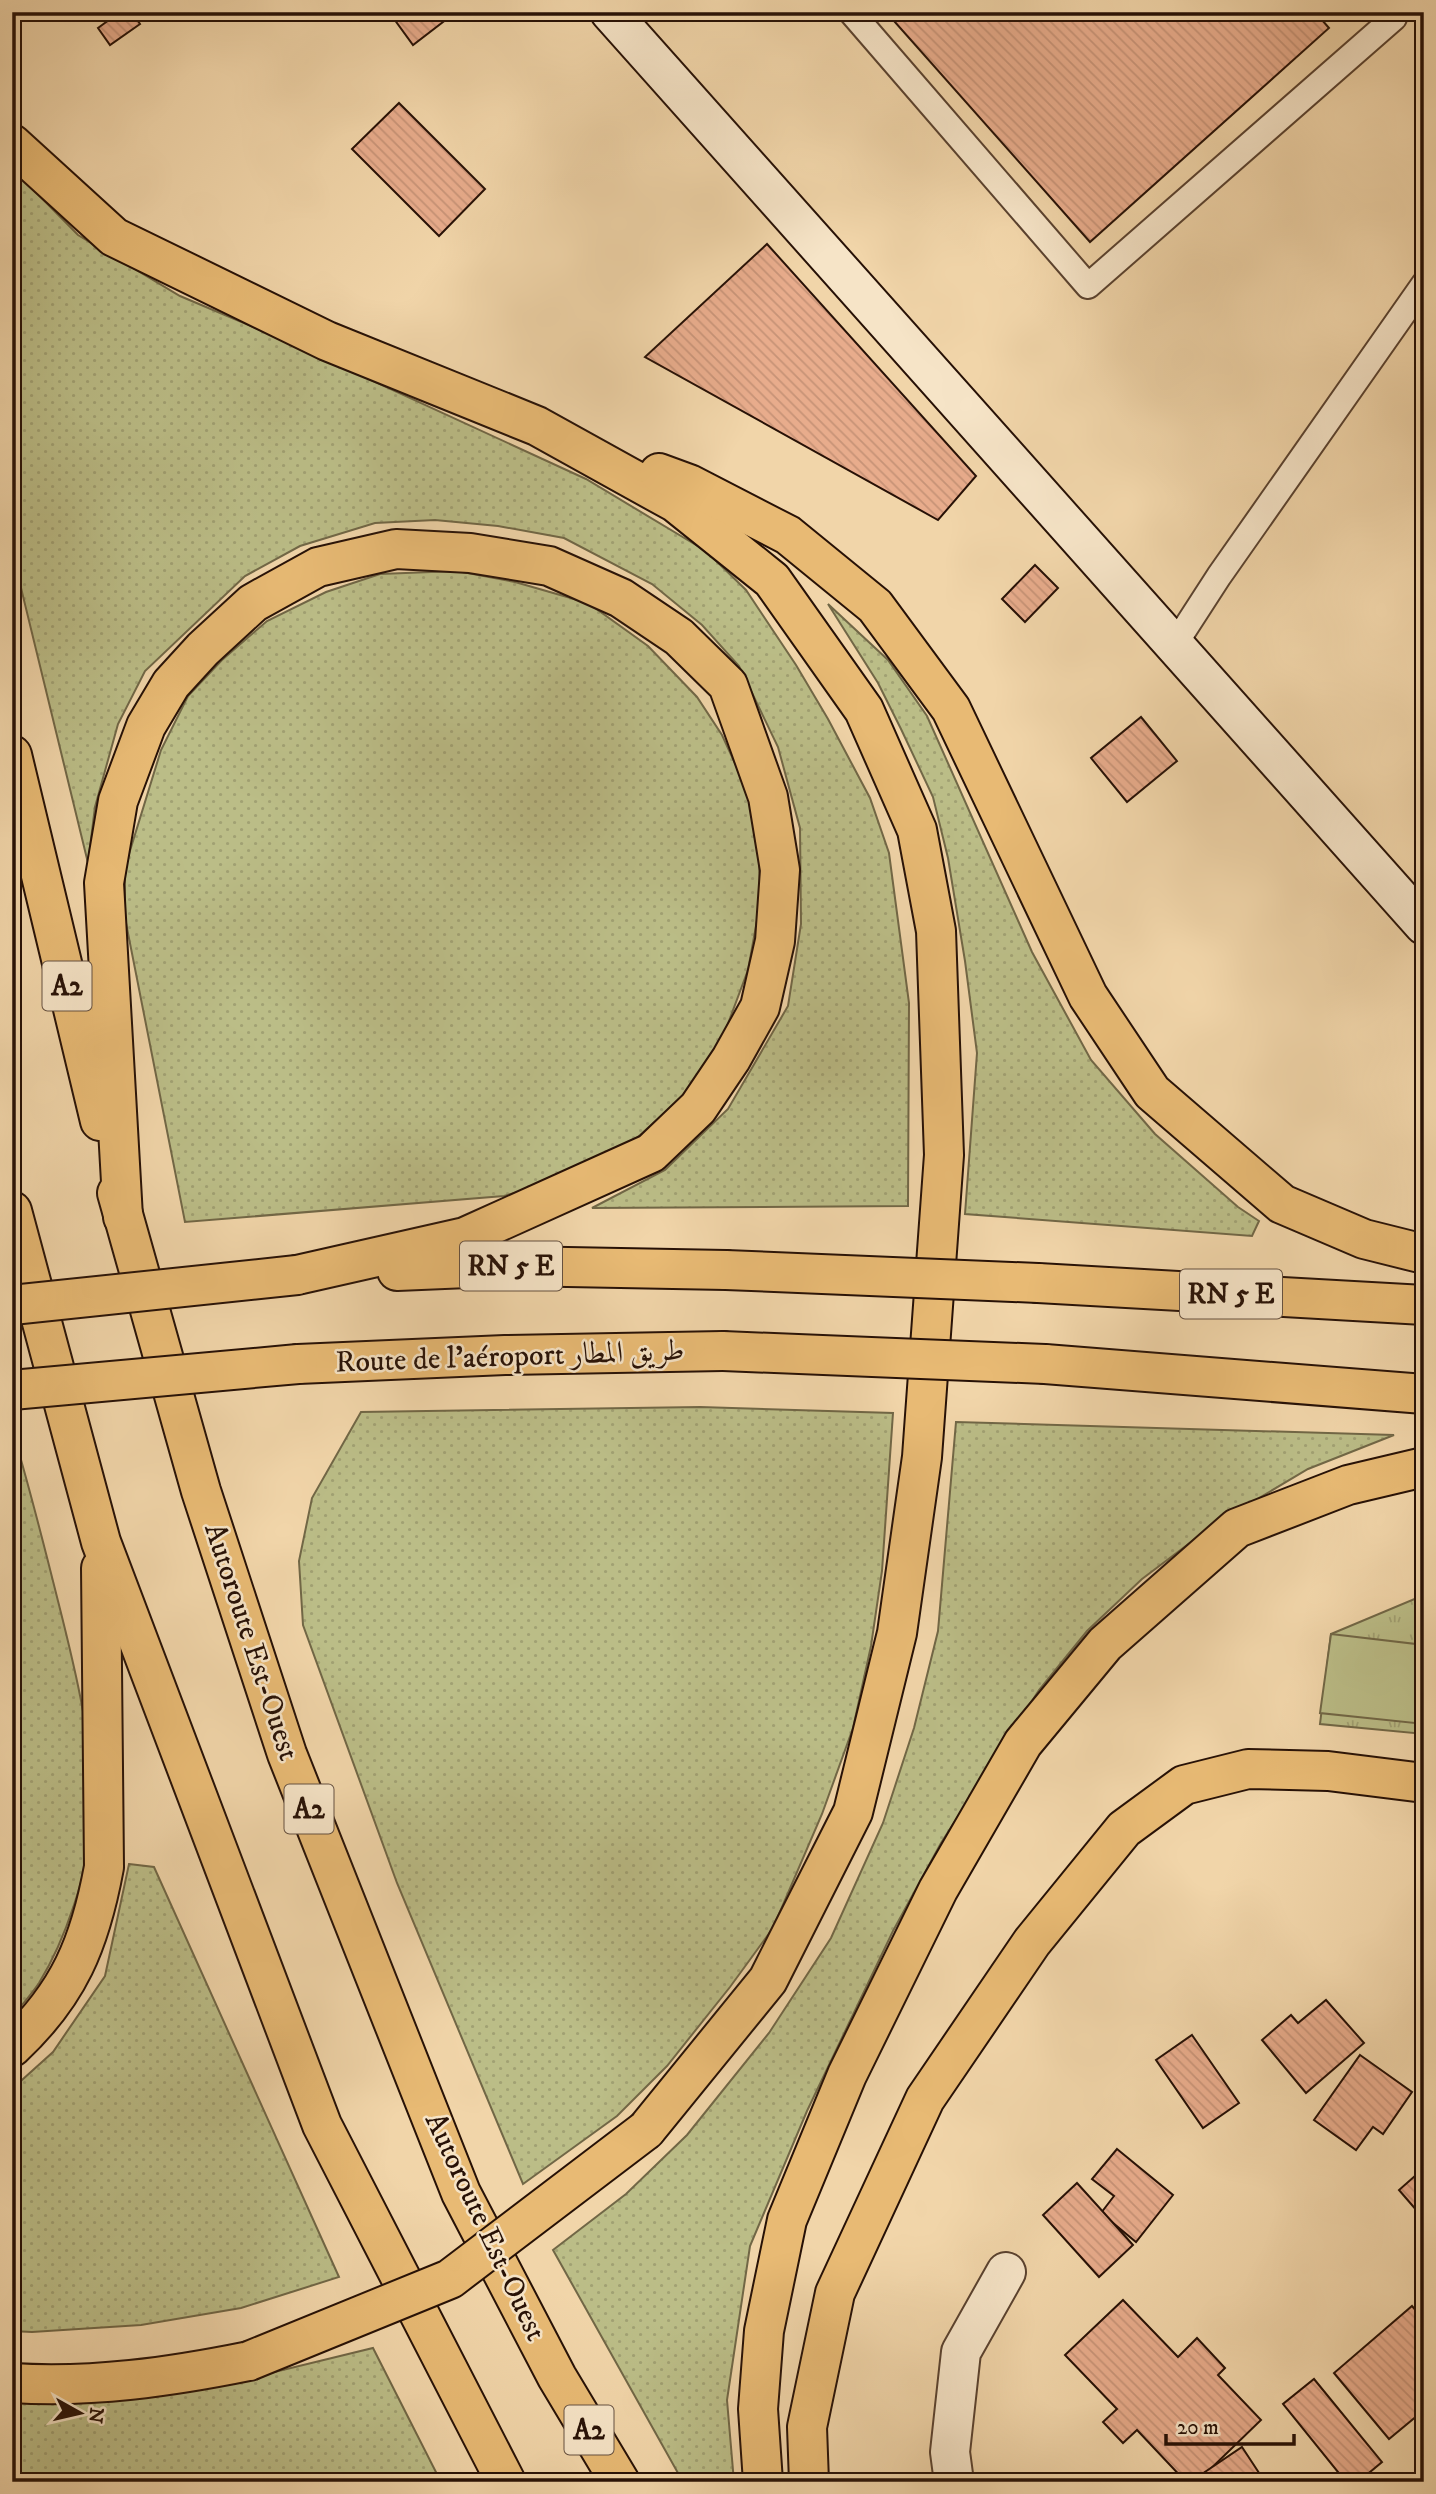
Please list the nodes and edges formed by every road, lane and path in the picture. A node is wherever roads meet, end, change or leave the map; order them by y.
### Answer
1 (610, 12) edge
2 (852, 12) edge
3 (1389, 12) edge
4 (12, 144) edge
5 (1424, 284) edge
6 (537, 426) junction
7 (1175, 645) junction
8 (12, 755) edge
9 (1424, 925) edge
10 (12, 1210) edge
11 (123, 1217) junction
12 (1424, 1254) edge
13 (297, 1275) junction
14 (12, 1304) edge
15 (1424, 1305) edge
16 (12, 1391) edge
17 (1424, 1394) edge
18 (1424, 1468) edge
19 (101, 1542) junction
20 (1424, 1783) edge
21 (12, 2048) edge
22 (1006, 2272) dead end
23 (12, 2383) edge
24 (506, 2482) edge
25 (620, 2482) edge
26 (763, 2482) edge
27 (809, 2482) edge
28 (954, 2482) edge

1 - 7 main road
2 - 3 lane
4 - 6 highway
5 - 7 lane
6 - 12 highway
6 - 23 highway, bridge
7 - 9 main road
8 - 11 highway, Autoroute Est-Ouest / A2
10 - 19 highway
11 - 13 highway
11 - 25 highway, Autoroute Est-Ouest / A2
13 - 14 highway, RN 5 E, bridge
13 - 15 highway, RN 5 E, bridge
16 - 17 highway, Route de l'aéroport طريق المطار, bridge
18 - 26 highway
19 - 21 highway
19 - 24 highway
20 - 27 highway
22 - 28 main road

